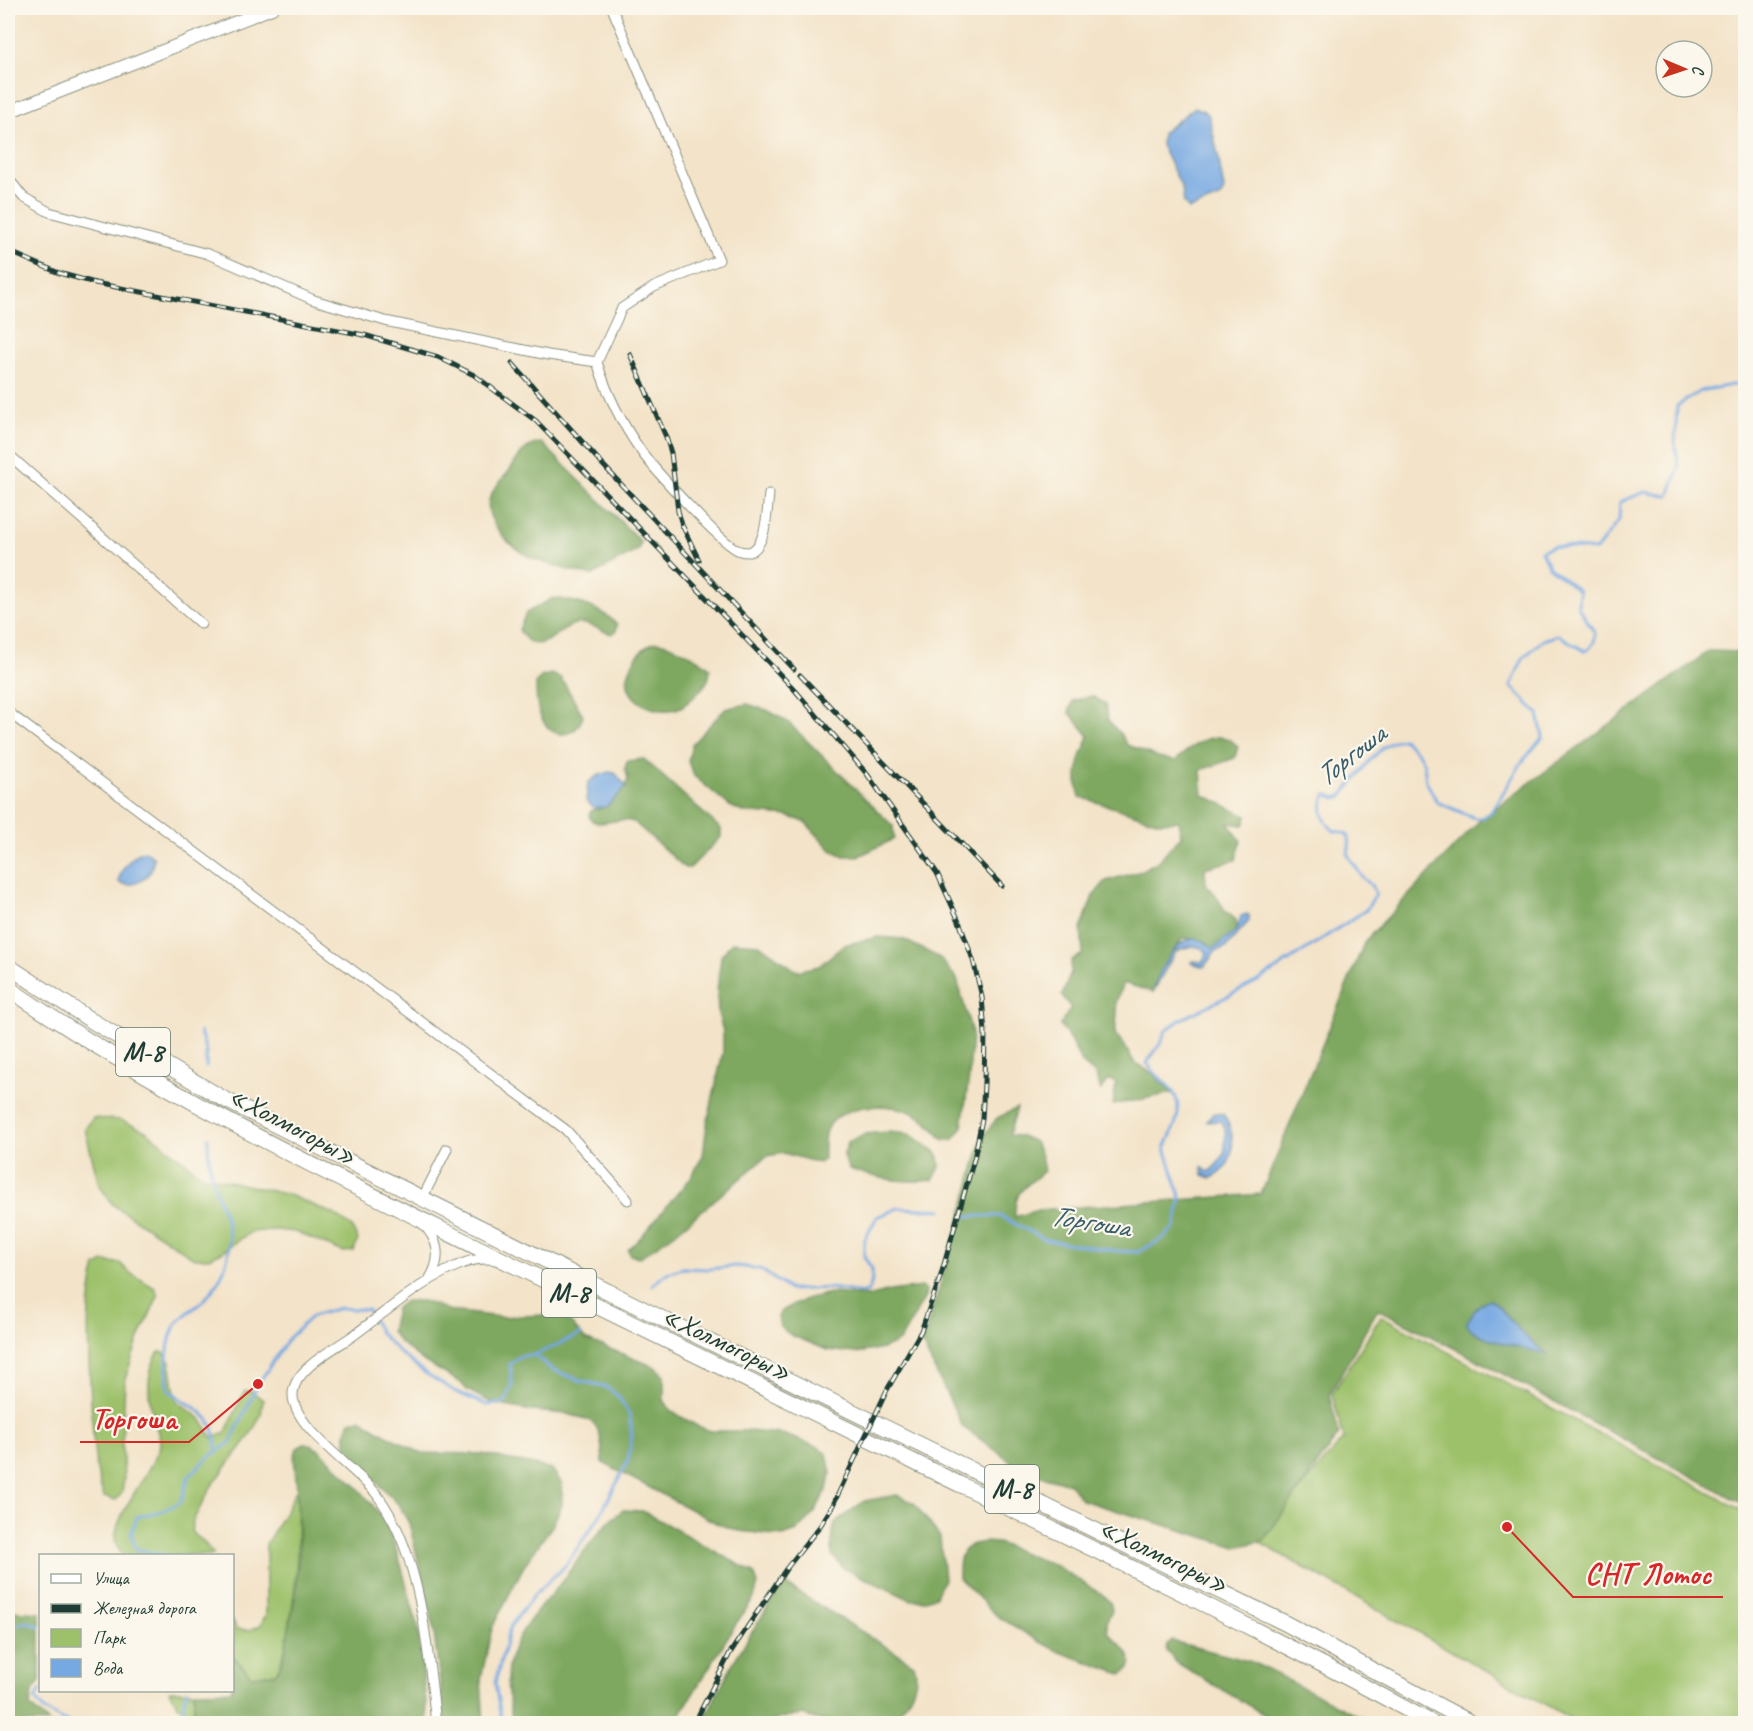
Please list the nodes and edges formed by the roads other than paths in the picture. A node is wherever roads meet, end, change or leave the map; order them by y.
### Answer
1 (272, 8) edge
2 (612, 8) edge
3 (8, 112) edge
4 (8, 178) edge
5 (597, 362) junction
6 (8, 454) edge
7 (769, 494) dead end
8 (201, 624) dead end
9 (8, 712) edge
10 (8, 966) edge
11 (8, 988) edge
12 (447, 1149) dead end
13 (422, 1199) junction
14 (628, 1200) dead end
15 (416, 1217) junction
16 (508, 1262) junction
17 (429, 1280) junction
18 (436, 1724) edge
19 (1434, 1724) edge
20 (1473, 1724) edge

1 - 3 street
2 - 5 street
4 - 5 street
5 - 7 street
6 - 8 street
9 - 14 street
10 - 13 highway, «Холмогоры» / М-8
11 - 15 highway, «Холмогоры» / М-8
12 - 13 street
13 - 20 highway, «Холмогоры» / М-8
15 - 16 highway, «Холмогоры» / М-8
15 - 17 street
16 - 17 street
16 - 19 highway, «Холмогоры» / М-8
17 - 18 street

